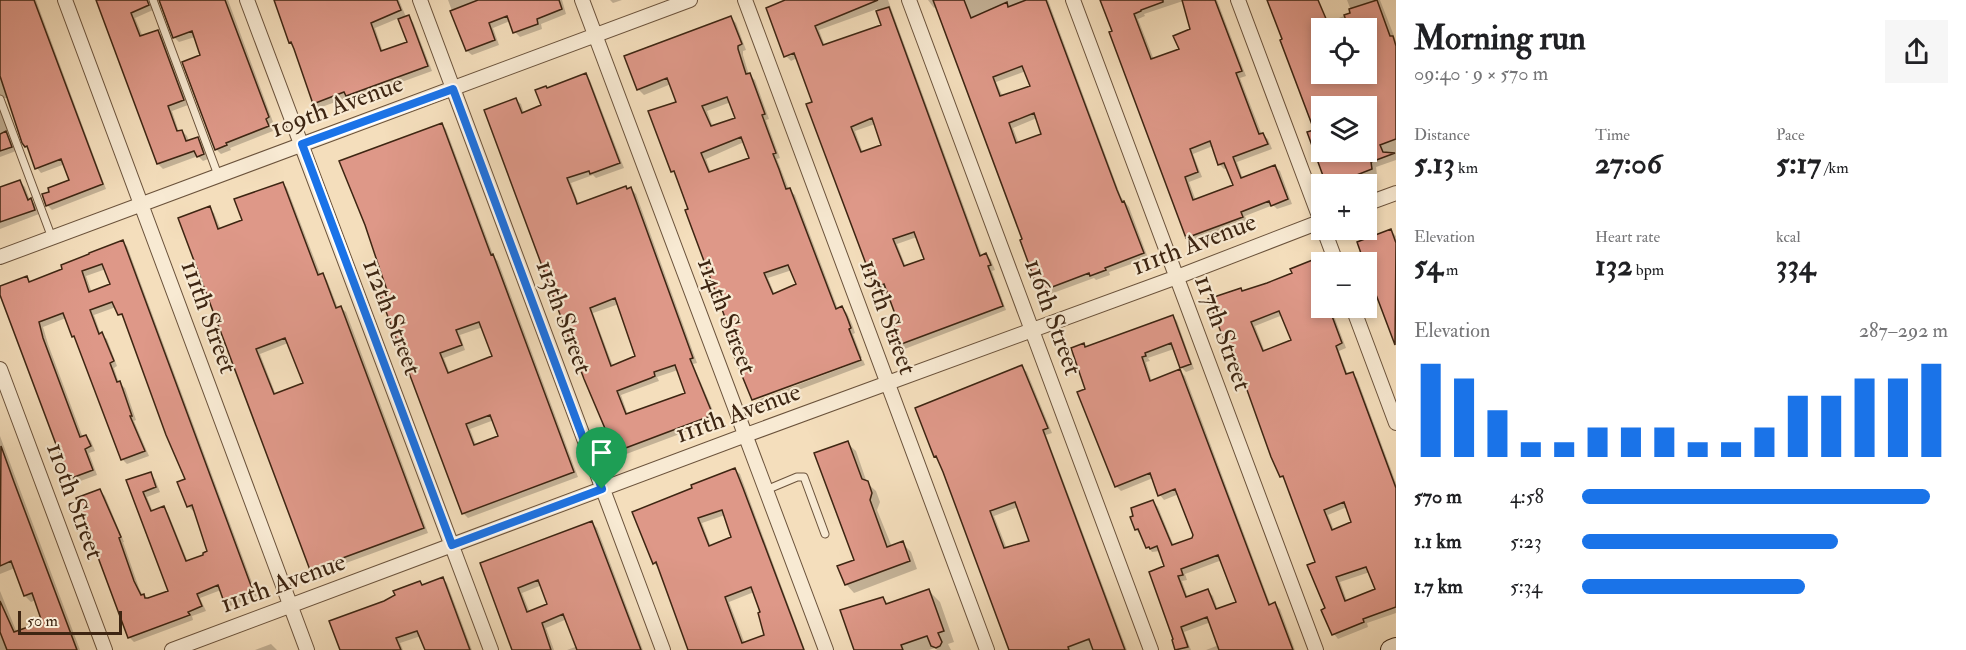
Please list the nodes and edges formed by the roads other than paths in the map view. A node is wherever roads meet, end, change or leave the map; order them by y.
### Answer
1 (65, 0) edge
2 (153, 0) edge
3 (248, 0) edge
4 (420, 0) edge
5 (582, 0) edge
6 (690, 0) edge
7 (745, 0) edge
8 (909, 0) edge
9 (1073, 0) edge
10 (1238, 0) edge
11 (595, 35) junction
12 (453, 89) junction
13 (0, 99) edge
14 (302, 144) junction
15 (218, 176) junction
16 (1396, 193) edge
17 (1311, 195) edge
18 (1377, 200) edge
19 (141, 204) junction
20 (1311, 228) edge
21 (52, 238) junction
22 (0, 257) edge
23 (1177, 277) junction
24 (1357, 318) edge
25 (1032, 330) junction
26 (0, 369) edge
27 (887, 384) junction
28 (1396, 423) edge
29 (746, 435) junction
30 (602, 489) junction
31 (766, 490) junction
32 (825, 534) dead end
33 (452, 545) junction
34 (291, 606) junction
35 (1396, 648) edge
36 (105, 650) edge
37 (171, 650) edge
38 (308, 650) edge
39 (491, 650) edge
40 (663, 650) edge
41 (826, 650) edge
42 (987, 650) edge
43 (1151, 650) edge
44 (1316, 650) edge
45 (1391, 650) edge

1 - 19 street, 111th Street
2 - 15 lane
3 - 14 street, 112th Street
4 - 12 street, 113th Street
5 - 11 street, 114th Street
6 - 11 street, 109th Avenue
7 - 27 street, 115th Street
8 - 25 street, 116th Street
9 - 23 street, 117th Street
10 - 17 street
11 - 12 street, 109th Avenue
11 - 29 street, 114th Street
12 - 14 street, 109th Avenue
12 - 30 street, 113th Street
13 - 21 lane
14 - 15 street, 109th Avenue
14 - 33 street, 112th Street
15 - 19 street, 109th Avenue
16 - 18 street
19 - 21 street, 109th Avenue
19 - 34 street, 111th Street
20 - 23 street, 111th Avenue
21 - 22 street, 109th Avenue
23 - 25 street, 111th Avenue
23 - 44 street, 117th Street
24 - 28 street
25 - 27 street, 111th Avenue
25 - 43 street, 116th Street
26 - 36 street, 110th Street
27 - 29 street, 111th Avenue
27 - 42 street, 115th Street
29 - 30 street, 111th Avenue
29 - 31 street, 114th Street
30 - 33 street, 111th Avenue
30 - 40 street, 113th Street
31 - 32 lane
31 - 41 street, 114th Street
33 - 34 street, 111th Avenue
33 - 39 street, 112th Street
34 - 37 street, 111th Avenue
34 - 38 street, 111th Street
35 - 45 main road

